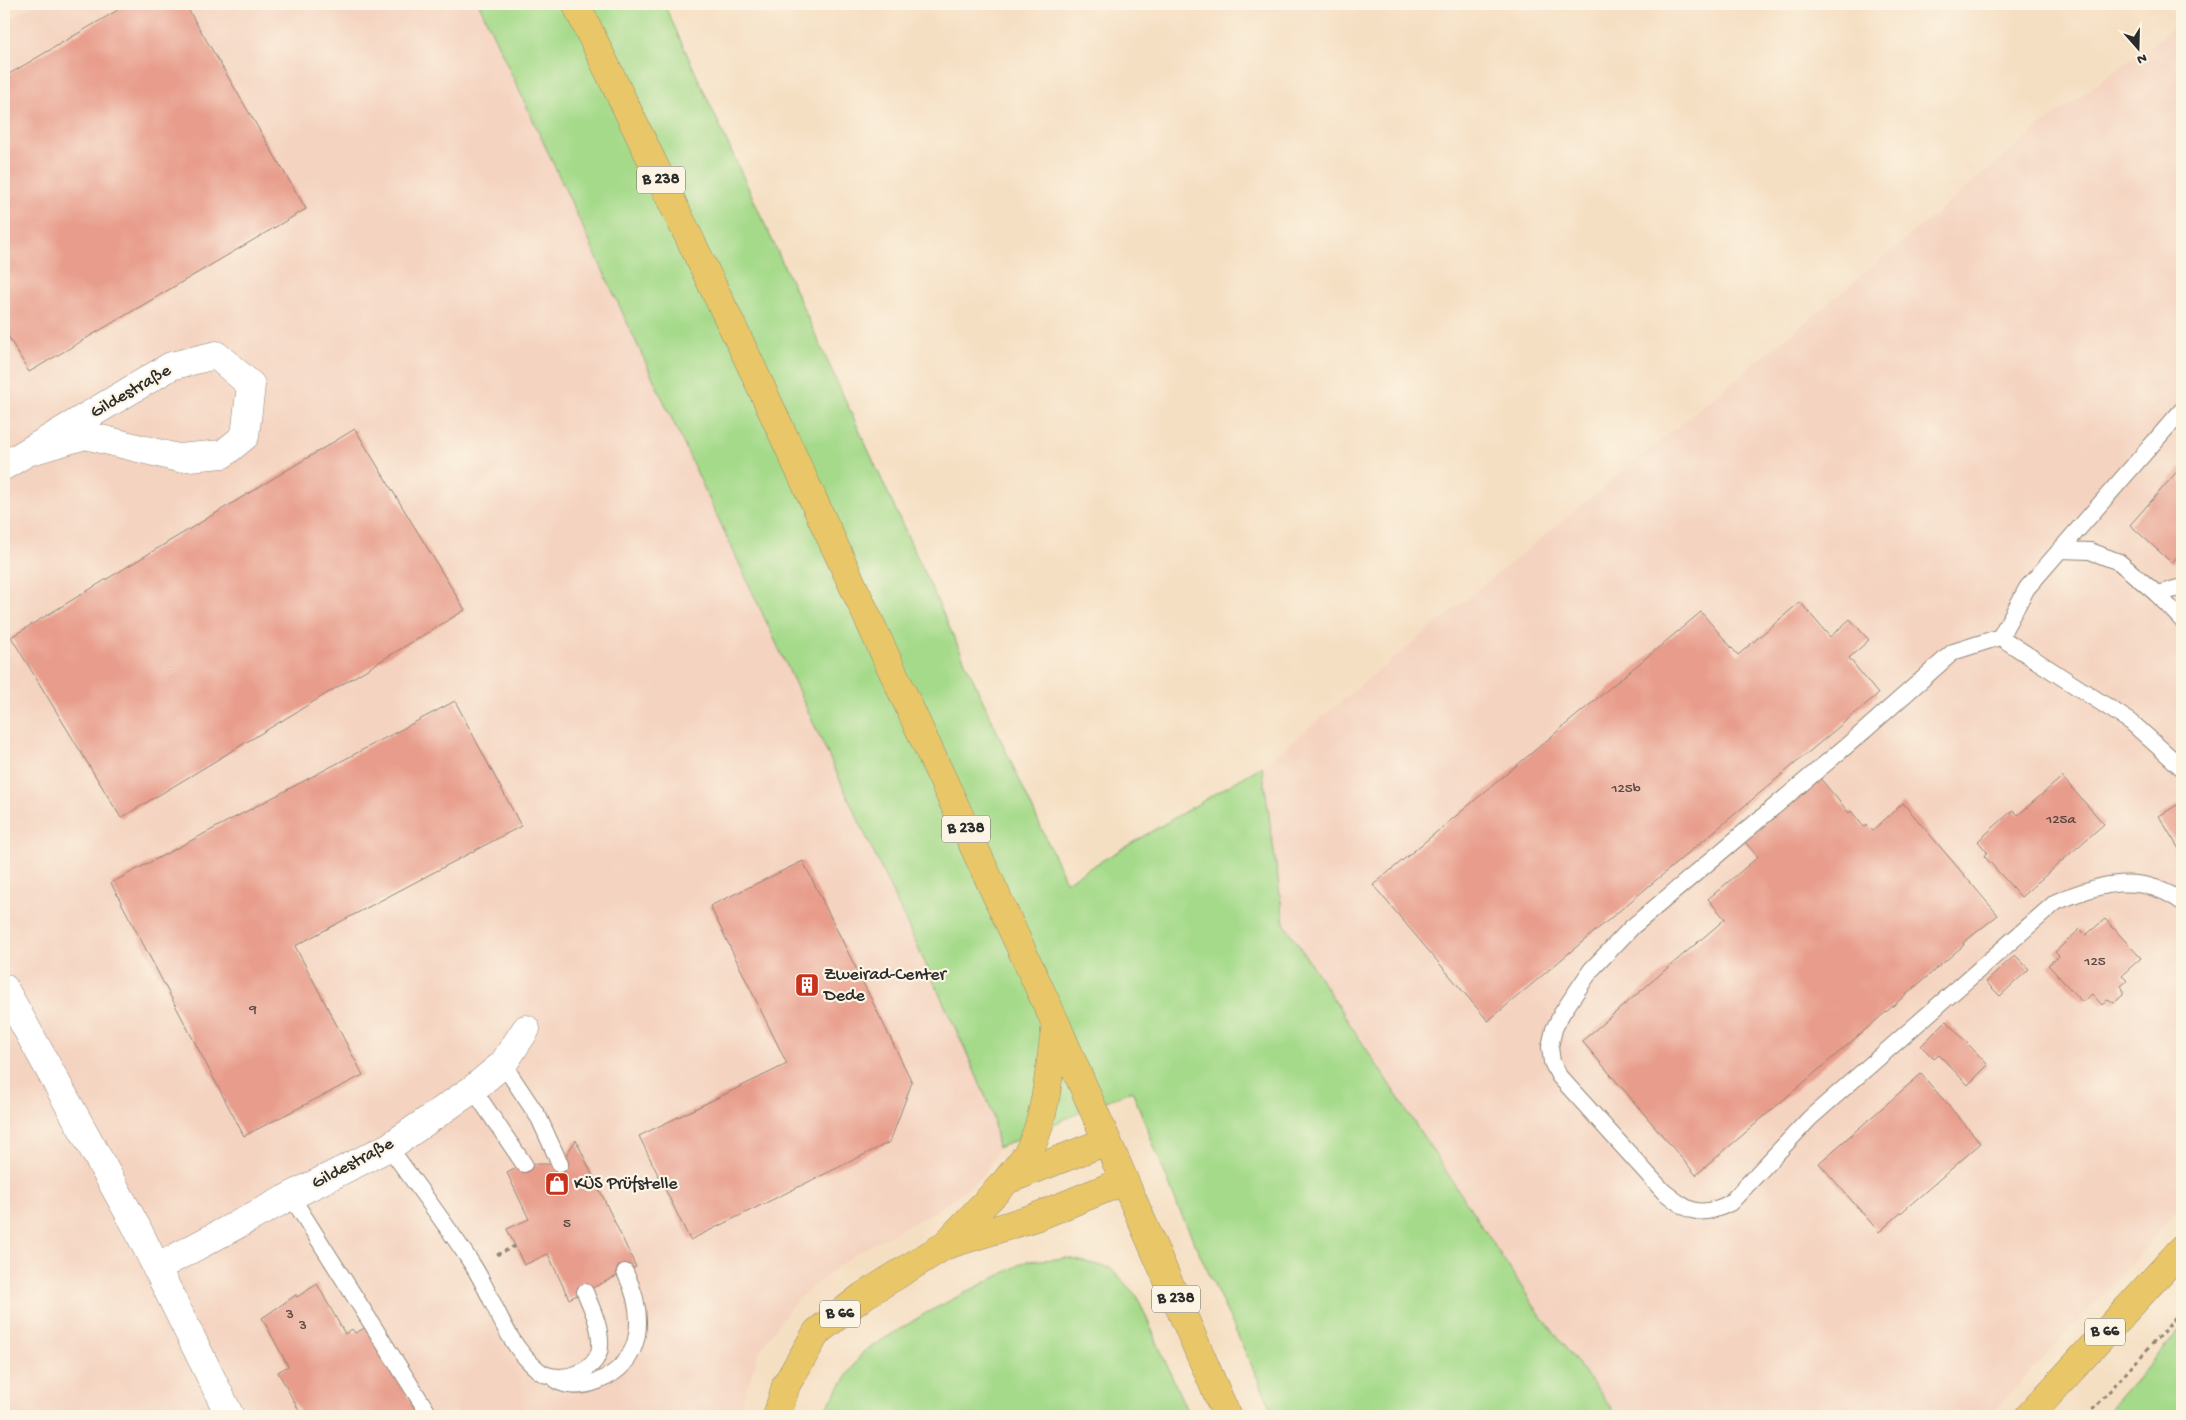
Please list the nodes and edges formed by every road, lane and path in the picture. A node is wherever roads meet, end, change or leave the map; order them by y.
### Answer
1 (576, 4) edge
2 (2182, 410) edge
3 (31, 450) junction
4 (4, 466) edge
5 (2060, 550) junction
6 (2182, 587) edge
7 (2157, 594) junction
8 (2182, 620) edge
9 (2000, 637) junction
10 (2182, 768) edge
11 (2182, 902) edge
12 (4, 988) edge
13 (1056, 1024) junction
14 (526, 1029) dead end
15 (503, 1064) junction
16 (472, 1089) junction
17 (1107, 1141) junction
18 (389, 1147) junction
19 (524, 1164) dead end
20 (560, 1164) dead end
21 (1007, 1180) junction
22 (1124, 1182) junction
23 (291, 1196) junction
24 (944, 1246) junction
25 (2182, 1249) edge
26 (156, 1268) junction
27 (625, 1272) dead end
28 (585, 1292) dead end
29 (2182, 1310) edge
30 (540, 1372) junction
31 (230, 1416) edge
32 (430, 1416) edge
33 (777, 1416) edge
34 (1226, 1416) edge
35 (2029, 1416) edge
36 (2087, 1416) edge

1 - 13 main road, B 238
2 - 5 lane
3 - 3 street, Gildestraße
3 - 4 street, Gildestraße
5 - 7 lane
5 - 9 lane
6 - 7 lane
7 - 8 lane
9 - 10 lane
9 - 11 lane
12 - 26 street
13 - 17 main road, B 238
13 - 21 main road, B 66
14 - 15 street, Gildestraße
15 - 16 street, Gildestraße
15 - 20 lane
16 - 18 street, Gildestraße
16 - 19 lane
17 - 21 main road, B 66
17 - 22 main road, B 238
18 - 23 street, Gildestraße
18 - 30 lane
21 - 24 main road, B 66
22 - 24 main road, B 66
22 - 34 main road, B 238
23 - 26 street, Gildestraße
23 - 32 lane
24 - 33 main road, B 66
25 - 35 main road, B 66
26 - 31 street
27 - 30 lane
28 - 30 lane
29 - 36 path

